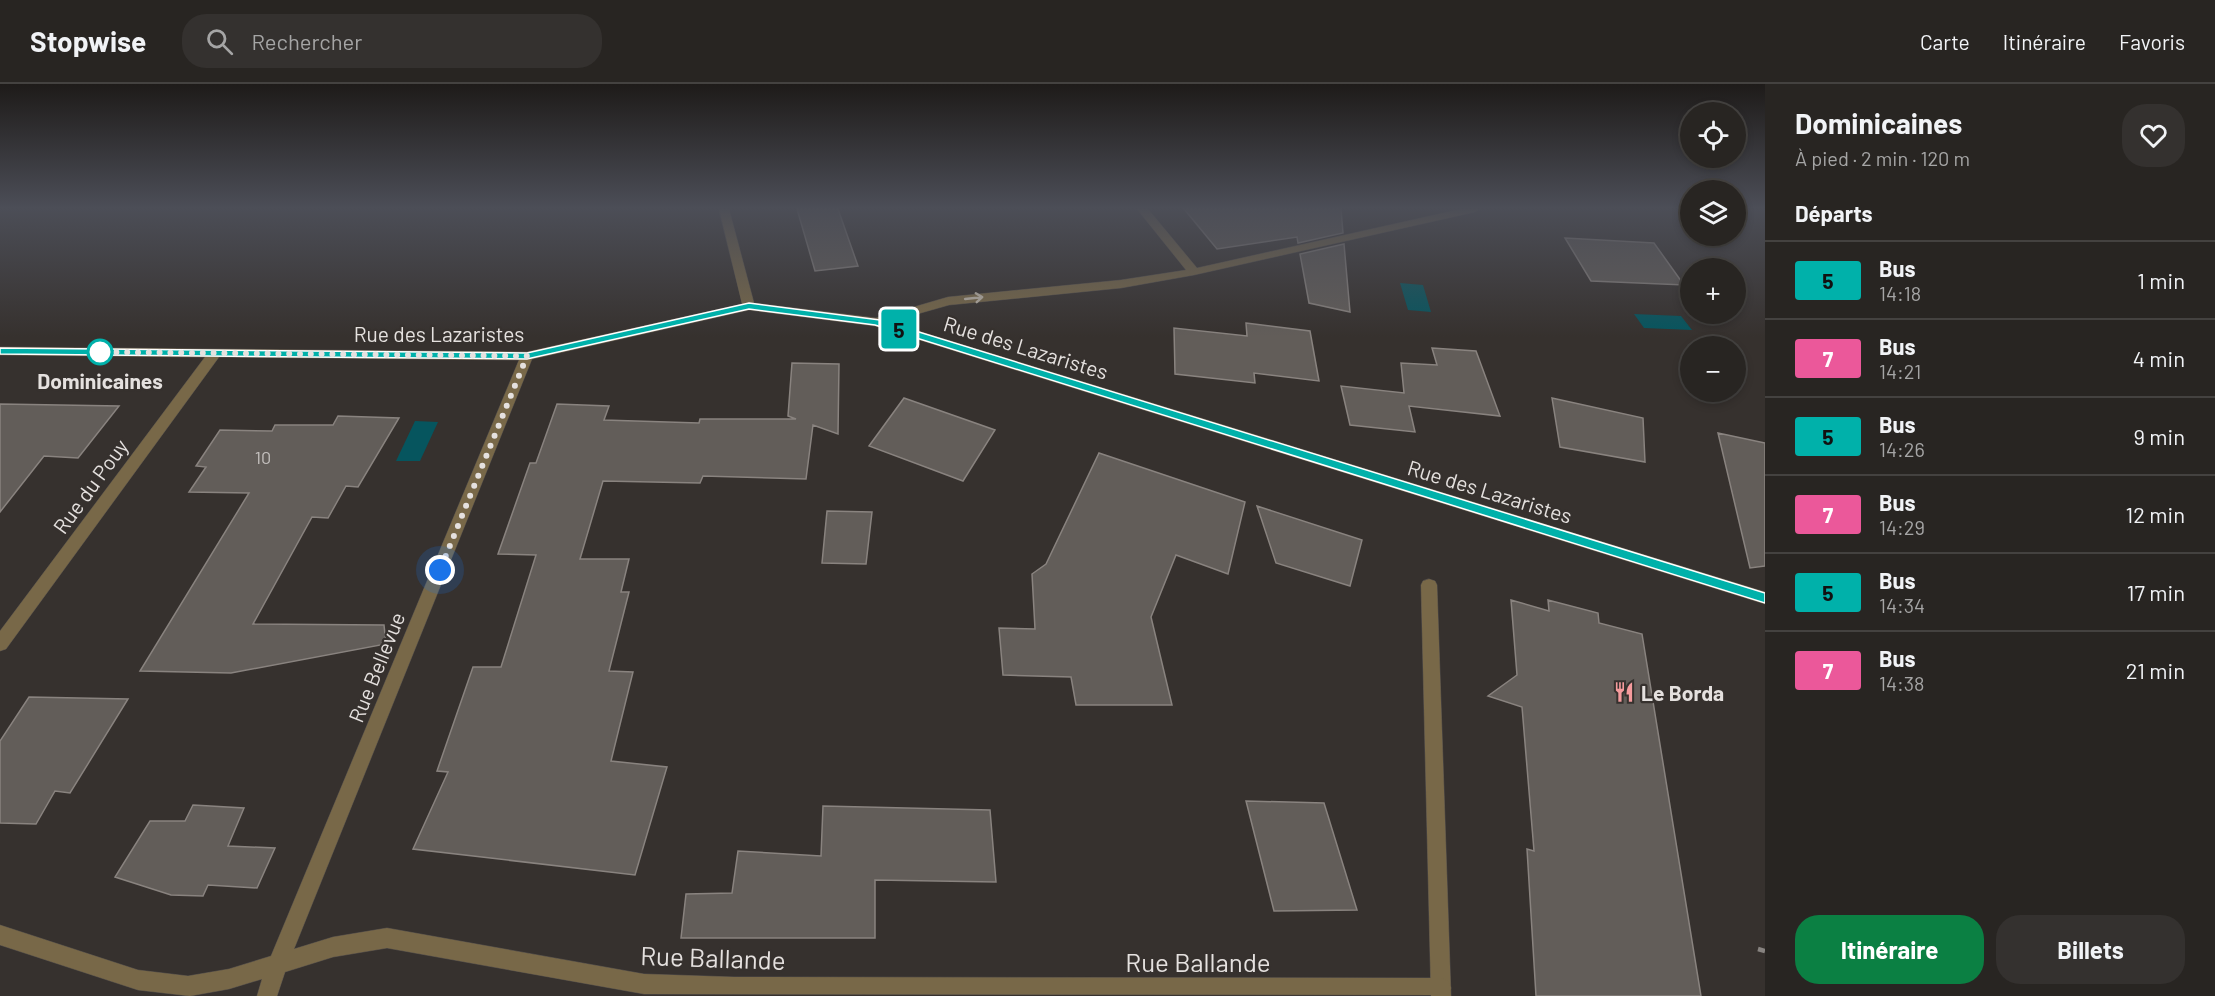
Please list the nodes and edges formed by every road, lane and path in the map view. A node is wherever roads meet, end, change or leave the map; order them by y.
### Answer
1 (735, 252) edge
2 (1177, 252) edge
3 (1285, 252) edge
4 (1194, 272) junction
5 (749, 306) junction
6 (876, 322) junction
7 (0, 351) edge
8 (215, 353) junction
9 (527, 356) junction
10 (1429, 585) dead end
11 (1765, 598) edge
12 (0, 644) edge
13 (0, 935) edge
14 (1758, 949) dead end
15 (1765, 951) edge
16 (277, 965) junction
17 (1441, 992) edge
18 (267, 996) edge

1 - 5 street
2 - 4 street
3 - 4 street
6 -> 4 street
5 - 6 street, Rue des Lazaristes
5 - 9 street, Rue des Lazaristes
6 - 11 street, Rue des Lazaristes
7 - 8 street, Rue des Lazaristes
8 - 9 street, Rue des Lazaristes
8 - 12 street, Rue du Pouy
9 - 16 street, Rue Bellevue
10 - 17 street
13 - 16 street, Rue Ballande
14 - 15 path
16 - 17 street, Rue Ballande
16 - 18 street, Rue Bellevue

